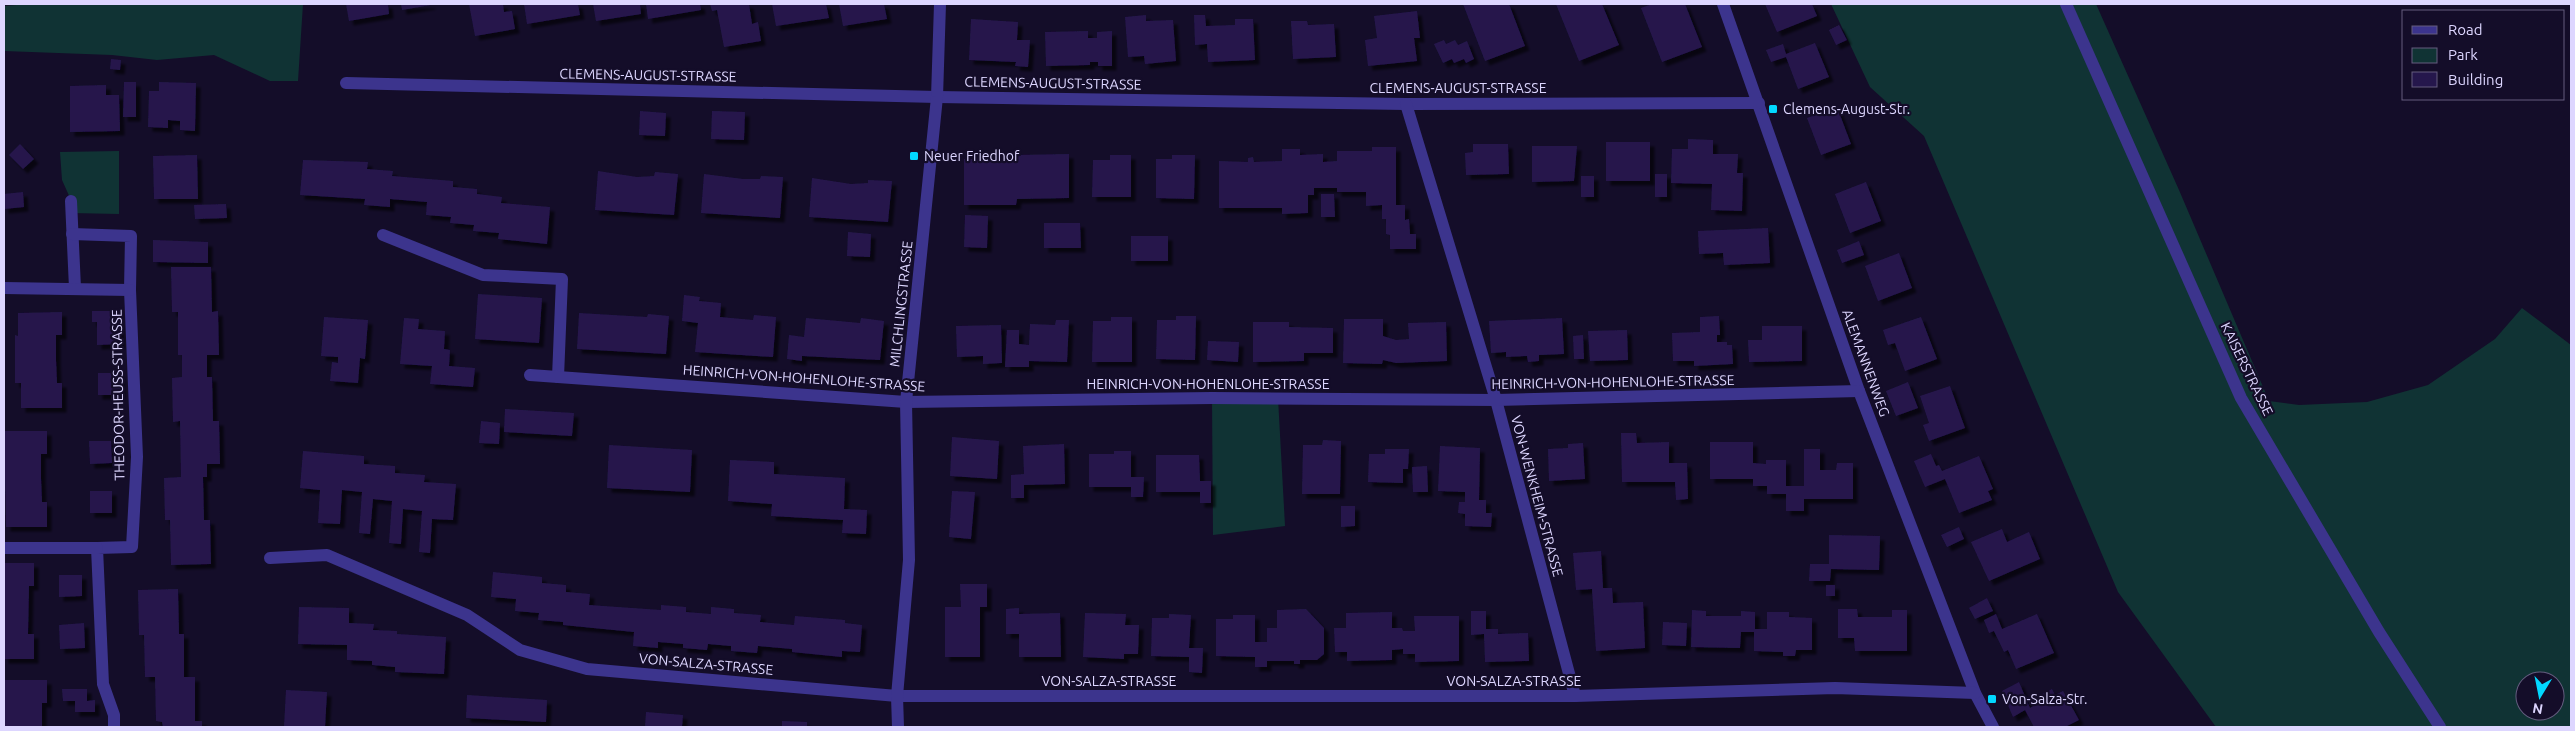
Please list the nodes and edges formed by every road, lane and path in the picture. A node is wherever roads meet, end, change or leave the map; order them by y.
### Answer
1 (940, 4) edge
2 (1723, 4) edge
3 (2066, 4) edge
4 (346, 83) dead end
5 (937, 97) junction
6 (1760, 103) junction
7 (1406, 104) junction
8 (71, 200) dead end
9 (72, 234) junction
10 (383, 235) dead end
11 (4, 288) edge
12 (75, 288) junction
13 (130, 290) junction
14 (530, 375) dead end
15 (558, 377) junction
16 (1859, 390) junction
17 (1496, 400) junction
18 (906, 402) junction
19 (4, 548) edge
20 (97, 548) junction
21 (270, 558) dead end
22 (1975, 693) junction
23 (897, 696) junction
24 (1574, 696) junction
25 (114, 727) edge
26 (898, 727) edge
27 (1993, 727) edge
28 (2440, 727) edge

1 - 5 street, MILCHLINGSTRASSE
2 - 6 street, ALEMANNENWEG
3 - 28 street, KAISERSTRASSE
4 - 5 street, CLEMENS-AUGUST-STRASSE
5 - 7 street, CLEMENS-AUGUST-STRASSE
5 - 18 street, MILCHLINGSTRASSE
6 - 7 street, CLEMENS-AUGUST-STRASSE
6 - 16 street, ALEMANNENWEG
7 - 17 street, VON-WENKHEIM-STRASSE
8 - 9 street
9 - 12 street
9 - 13 street, THEODOR-HEUSS-STRASSE
10 - 15 street
11 - 12 street
12 - 13 street
13 - 20 street, THEODOR-HEUSS-STRASSE
14 - 15 street, HEINRICH-VON-HOHENLOHE-STRASSE
15 - 18 street, HEINRICH-VON-HOHENLOHE-STRASSE
16 - 17 street, HEINRICH-VON-HOHENLOHE-STRASSE
16 - 22 street, ALEMANNENWEG
17 - 18 street, HEINRICH-VON-HOHENLOHE-STRASSE
17 - 24 street, VON-WENKHEIM-STRASSE
18 - 23 street, MILCHLINGSTRASSE
19 - 20 street
20 - 25 street
21 - 23 street, VON-SALZA-STRASSE
22 - 24 street, VON-SALZA-STRASSE
22 - 27 street, ALEMANNENWEG
23 - 24 street, VON-SALZA-STRASSE
23 - 26 street, MILCHLINGSTRASSE

